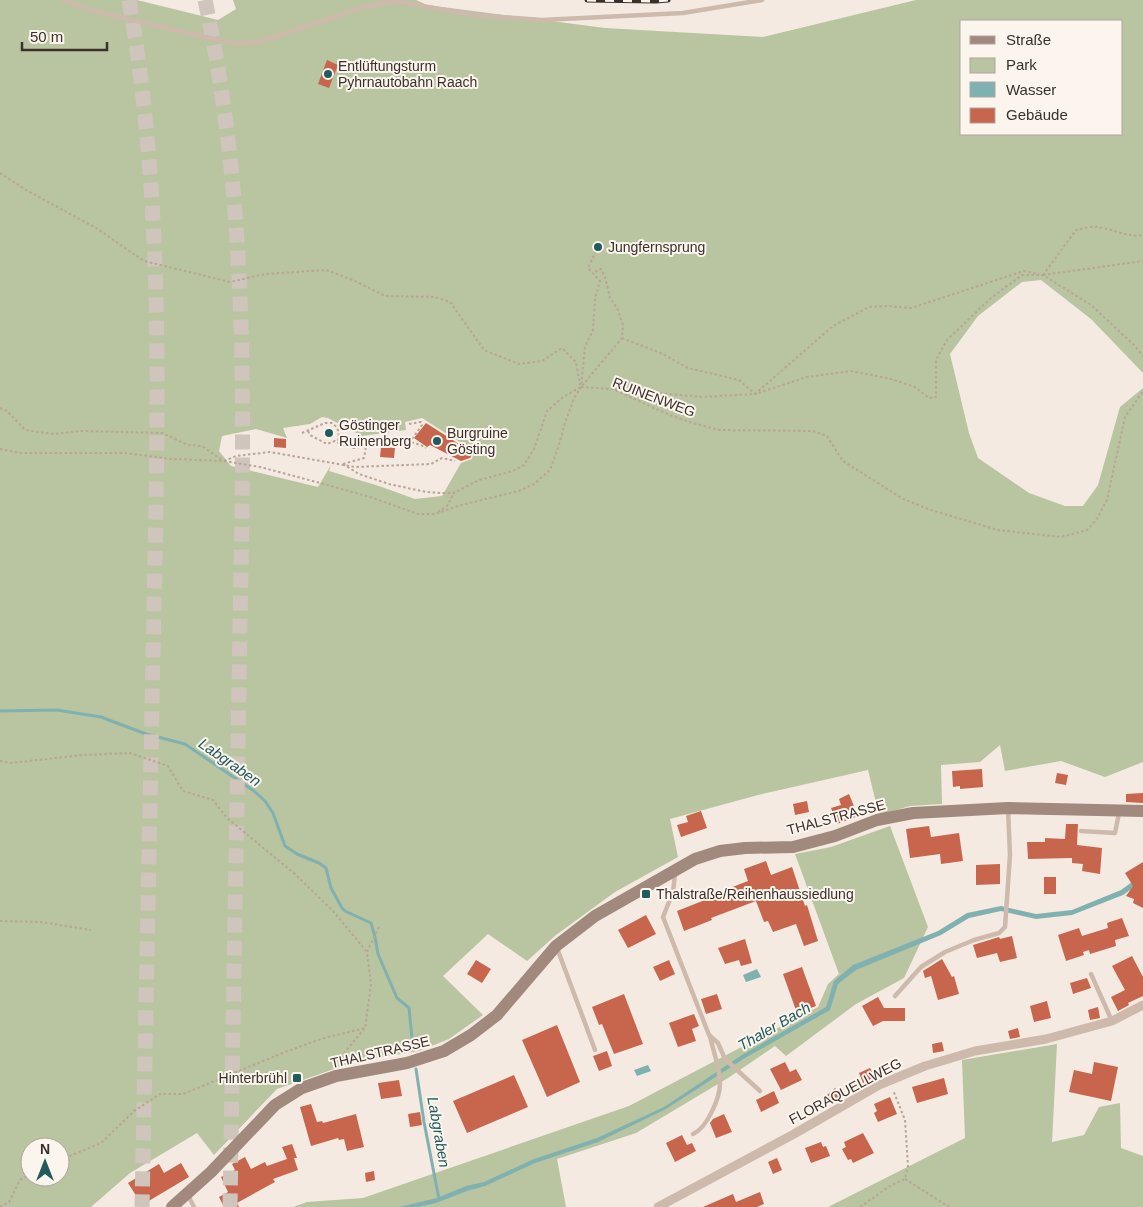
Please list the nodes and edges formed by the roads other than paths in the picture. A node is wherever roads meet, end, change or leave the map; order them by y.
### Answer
1 (64, 0) edge
2 (762, 0) edge
3 (1008, 808) junction
4 (1120, 809) junction
5 (1143, 811) edge
6 (1081, 831) dead end
7 (676, 870) junction
8 (556, 946) junction
9 (1091, 974) dead end
10 (895, 996) dead end
11 (1143, 1005) edge
12 (1112, 1020) junction
13 (709, 1035) junction
14 (595, 1050) dead end
15 (722, 1052) junction
16 (713, 1055) junction
17 (760, 1091) dead end
18 (693, 1134) dead end
19 (188, 1194) junction
20 (172, 1207) edge
21 (194, 1207) edge
22 (658, 1207) edge

1 - 2 lane
3 - 4 main road, THALSTRASSE
3 - 7 main road, THALSTRASSE
3 - 10 lane
4 - 5 main road, THALSTRASSE
4 - 6 lane
7 - 8 main road, THALSTRASSE
7 - 13 lane
8 - 14 lane
8 - 19 main road, THALSTRASSE
9 - 12 lane
11 - 12 street, FLORAQUELLWEG
12 - 22 street, FLORAQUELLWEG
13 - 15 lane
13 - 16 lane
15 - 16 lane
15 - 17 lane
16 - 18 lane
19 - 20 main road, THALSTRASSE
19 - 21 lane

